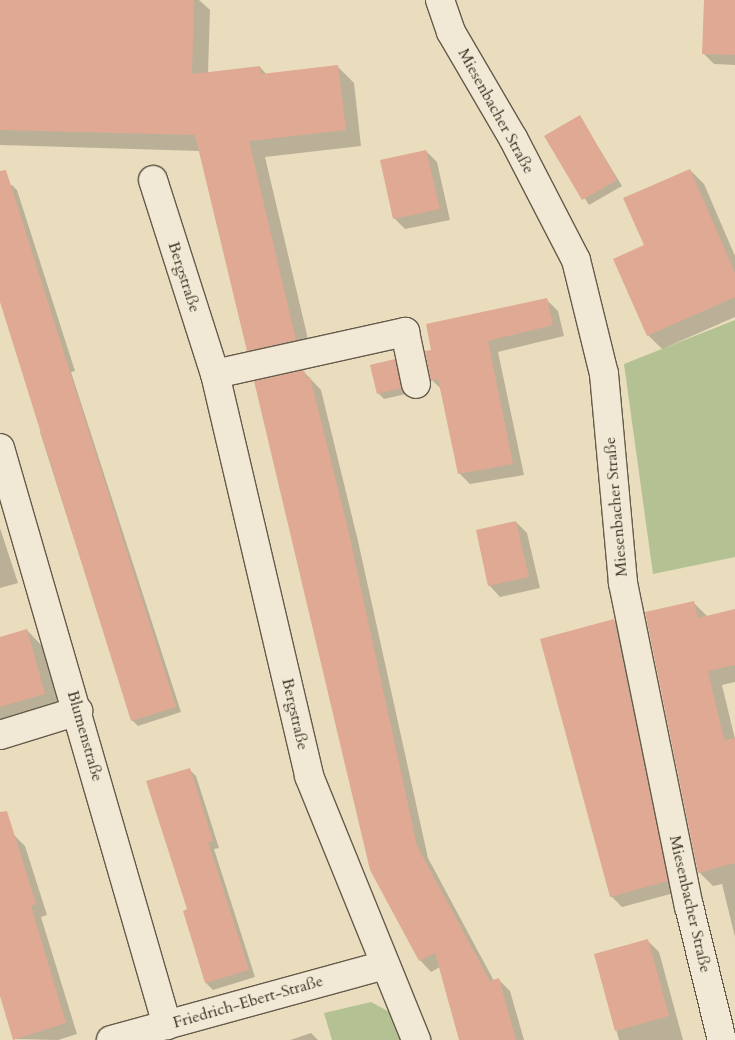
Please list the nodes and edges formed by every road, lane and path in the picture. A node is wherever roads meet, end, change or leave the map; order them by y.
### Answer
1 (440, 0) edge
2 (154, 180) dead end
3 (215, 374) junction
4 (416, 384) dead end
5 (0, 448) edge
6 (78, 711) junction
7 (0, 735) edge
8 (385, 965) junction
9 (167, 1025) junction
10 (111, 1040) edge
11 (416, 1040) edge
12 (722, 1040) edge

1 - 12 street, Miesenbacher Straße
2 - 3 street, Bergstraße
3 - 4 street
3 - 8 street, Bergstraße
5 - 6 street, Blumenstraße
6 - 7 street
6 - 9 street, Blumenstraße
8 - 9 street, Friedrich-Ebert-Straße
8 - 11 street, Bergstraße
9 - 10 street, Friedrich-Ebert-Straße

